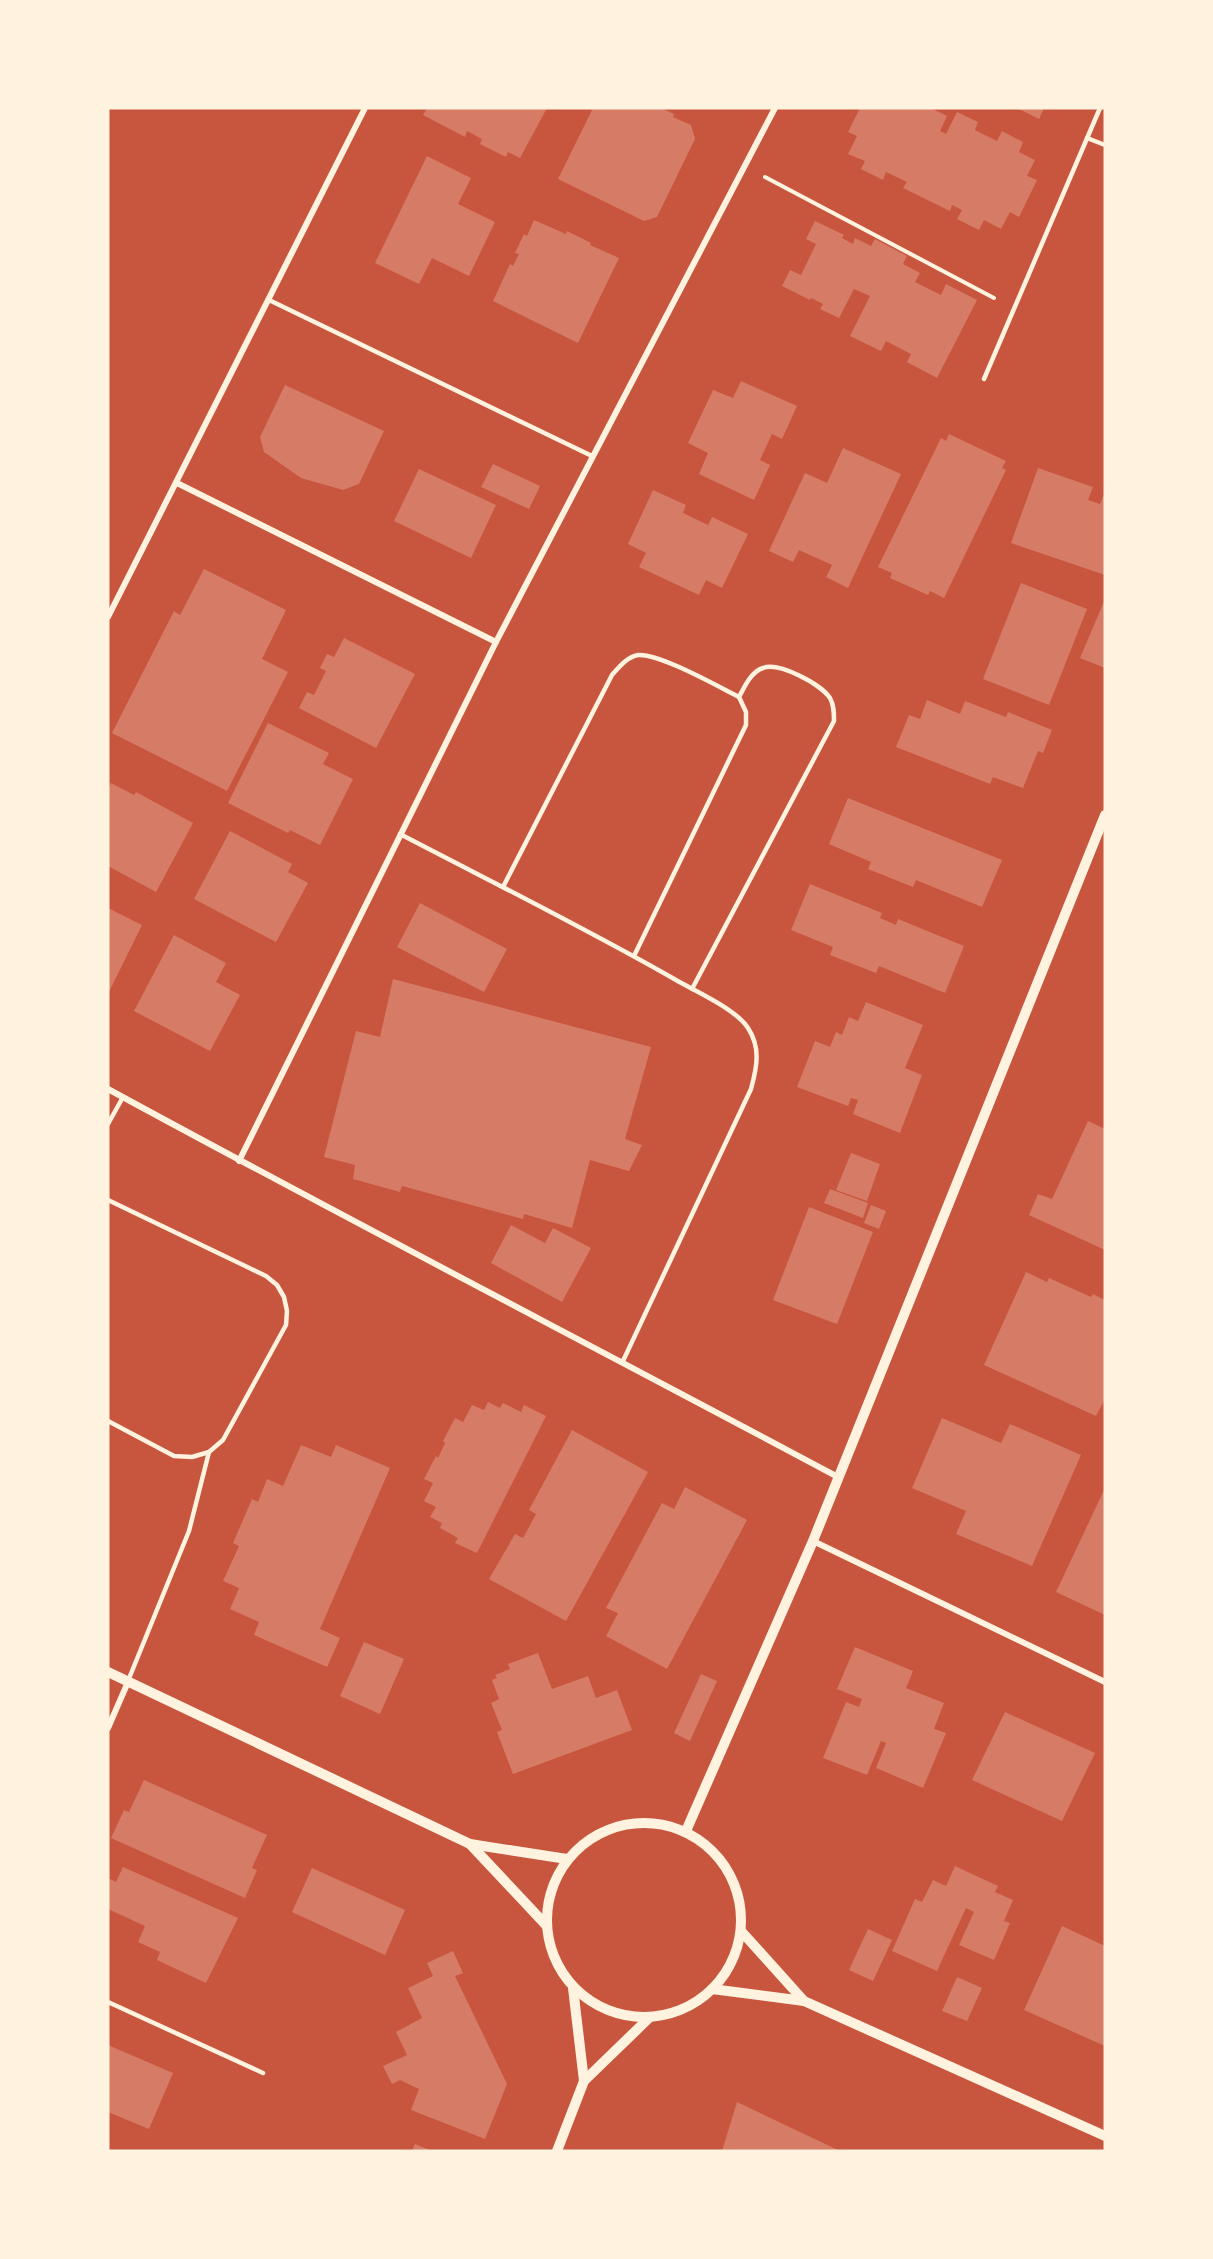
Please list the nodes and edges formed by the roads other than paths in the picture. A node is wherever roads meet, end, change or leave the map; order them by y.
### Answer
1 (365, 108) edge
2 (776, 108) edge
3 (1100, 108) edge
4 (1087, 138) junction
5 (1105, 145) edge
6 (269, 300) junction
7 (984, 379) dead end
8 (592, 456) junction
9 (177, 483) junction
10 (108, 617) edge
11 (496, 642) junction
12 (739, 697) junction
13 (1105, 815) edge
14 (400, 834) junction
15 (503, 887) junction
16 (634, 956) junction
17 (692, 989) junction
18 (108, 1089) edge
19 (123, 1097) junction
20 (108, 1124) edge
21 (238, 1161) junction
22 (108, 1200) edge
23 (622, 1361) junction
24 (108, 1421) edge
25 (209, 1452) junction
26 (838, 1477) junction
27 (813, 1541) junction
28 (108, 1672) edge
29 (128, 1682) junction
30 (1105, 1682) edge
31 (108, 1728) edge
32 (686, 1831) junction
33 (470, 1844) junction
34 (567, 1859) junction
35 (546, 1925) junction
36 (741, 1931) junction
37 (573, 1988) junction
38 (712, 1989) junction
39 (804, 2001) junction
40 (108, 2002) edge
41 (650, 2017) junction
42 (263, 2073) dead end
43 (584, 2081) junction
44 (1105, 2136) edge
45 (557, 2151) edge

1 - 6 street
2 - 8 street
3 - 4 lane
4 - 5 lane
4 - 7 lane
6 - 8 lane
6 - 9 street
8 - 11 street
9 - 10 street
9 - 11 street
11 - 14 street
12 - 15 lane
12 - 16 lane
12 - 17 lane
13 - 26 street
14 - 15 lane
14 - 21 street
15 - 16 lane
16 - 17 lane
17 - 23 lane
18 - 19 street
19 - 20 lane
19 - 21 street
21 - 23 street
22 - 25 lane
23 - 26 street
24 - 25 lane
25 - 29 lane
26 - 27 street
27 - 30 street
27 - 32 street
28 - 29 street
29 - 31 street
29 - 33 street
32 - 34 street
32 - 36 street
33 - 34 street
33 - 35 street
34 - 35 street
35 - 37 street
36 - 38 street
36 - 39 street
37 - 41 street
37 - 43 street
38 - 39 street
38 - 41 street
39 - 44 street
40 - 42 lane
41 - 43 street
43 - 45 street

